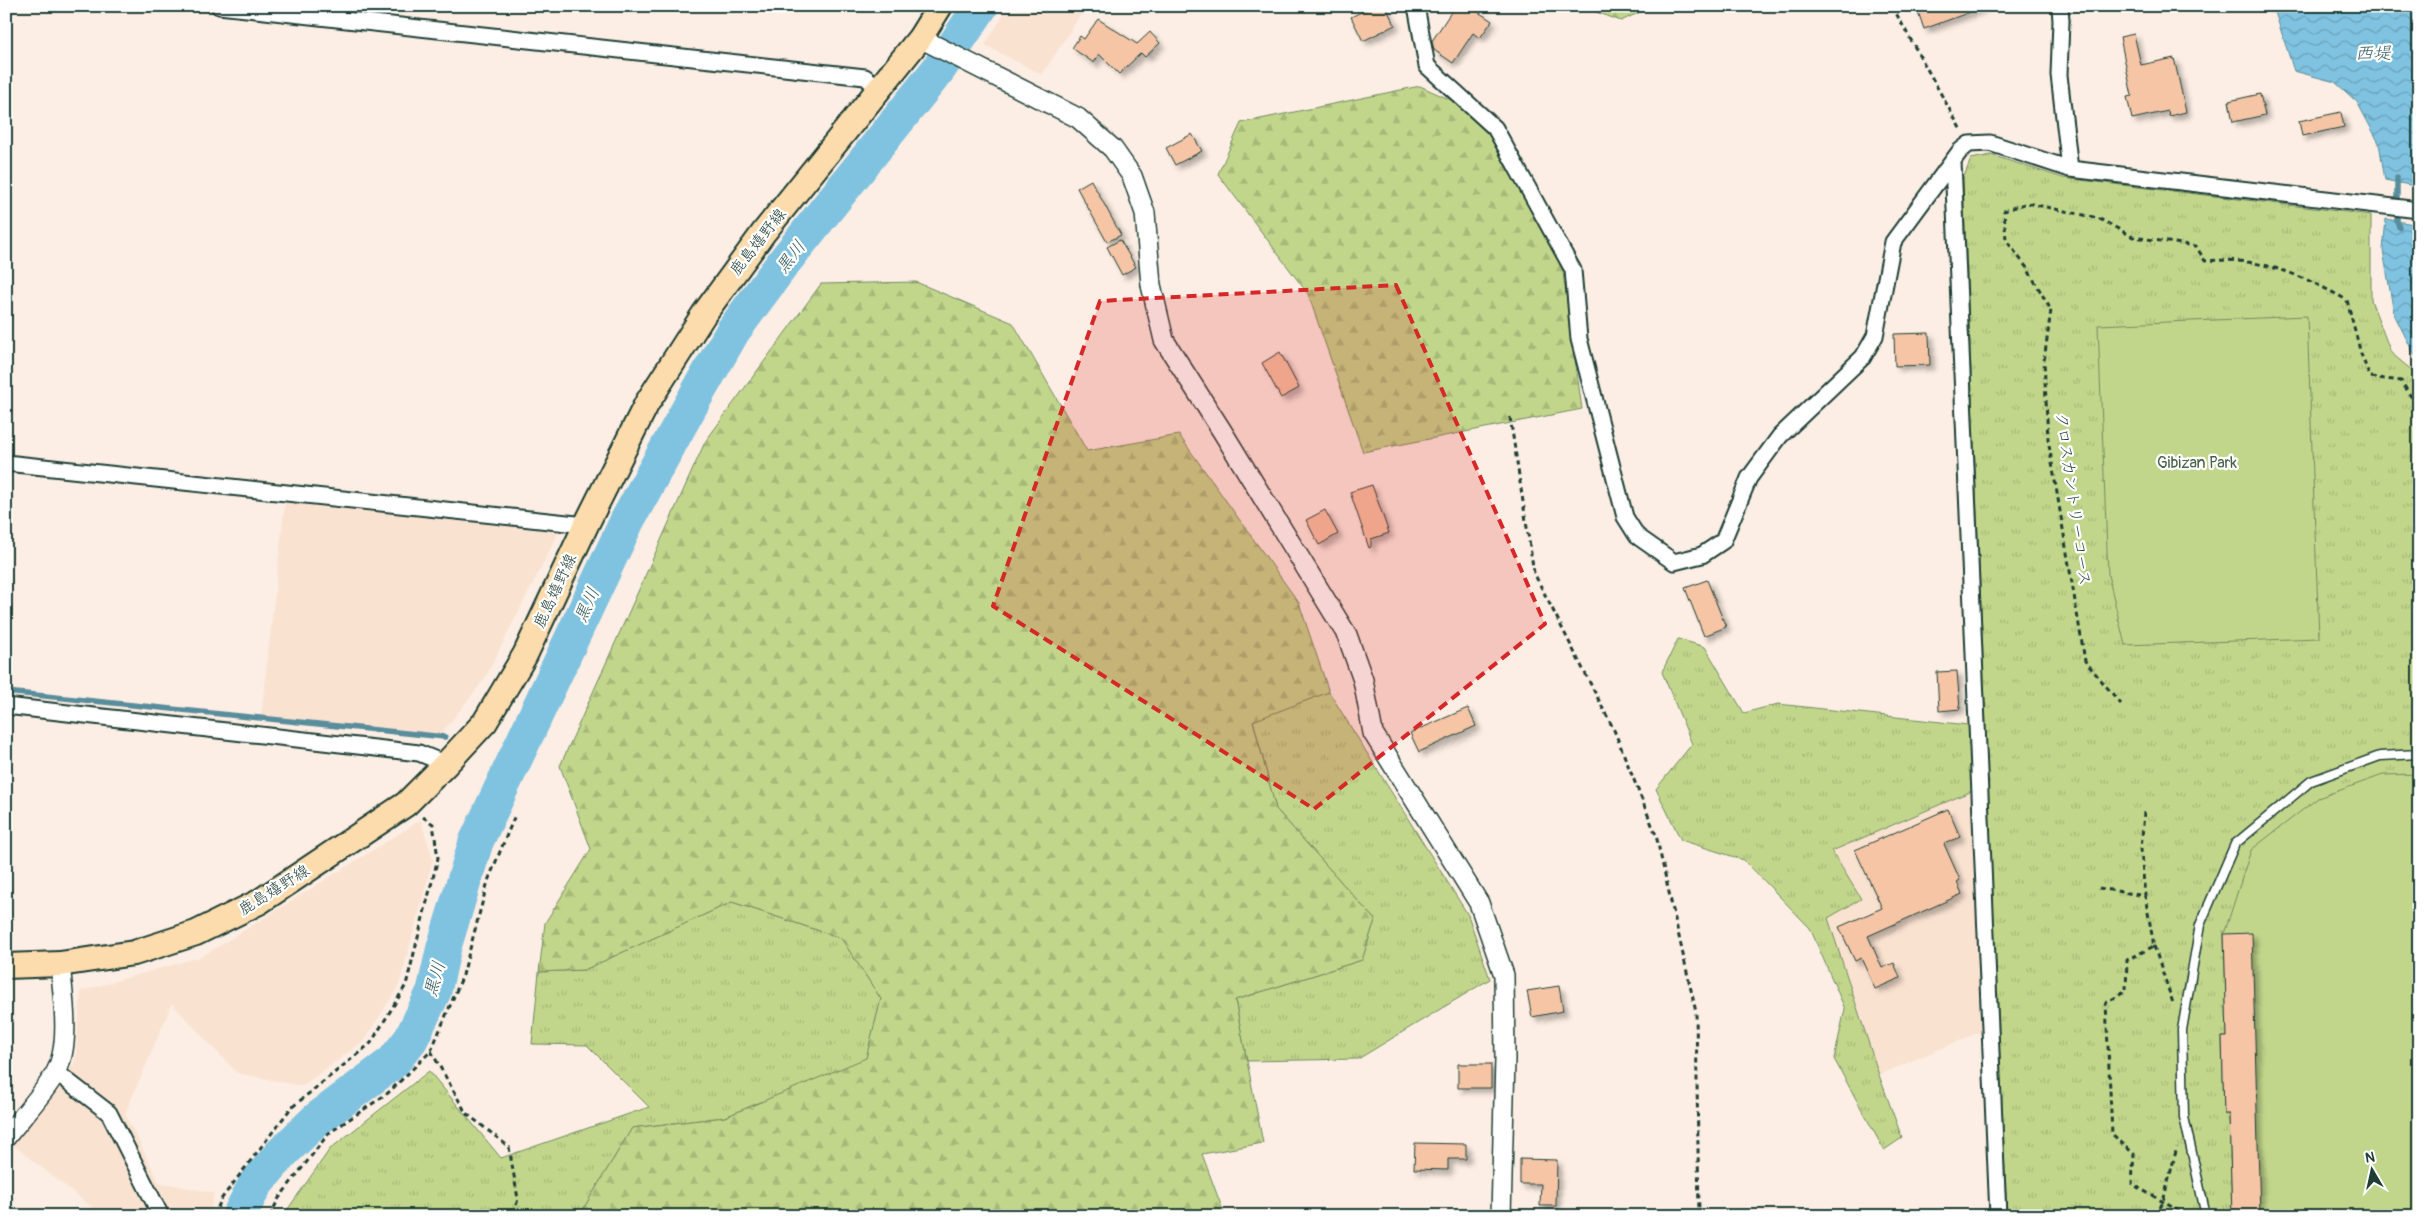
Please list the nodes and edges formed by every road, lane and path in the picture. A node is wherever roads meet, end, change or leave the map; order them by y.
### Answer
1 (219, 6) edge
2 (940, 6) edge
3 (1416, 6) edge
4 (1892, 6) edge
5 (2060, 6) edge
6 (920, 38) junction
7 (878, 87) junction
8 (1969, 144) junction
9 (1953, 162) junction
10 (2070, 169) junction
11 (2414, 209) edge
12 (2419, 409) edge
13 (1510, 417) dead end
14 (6, 463) edge
15 (586, 524) junction
16 (2120, 704) dead end
17 (6, 706) edge
18 (2419, 754) edge
19 (446, 764) junction
20 (406, 804) junction
21 (2144, 812) dead end
22 (515, 815) dead end
23 (2099, 888) dead end
24 (2145, 896) junction
25 (2154, 946) junction
26 (60, 964) junction
27 (6, 966) edge
28 (2182, 1030) junction
29 (431, 1051) junction
30 (56, 1072) junction
31 (2184, 1118) junction
32 (6, 1137) edge
33 (2163, 1202) junction
34 (161, 1216) edge
35 (214, 1216) edge
36 (270, 1216) edge
37 (513, 1216) edge
38 (1502, 1216) edge
39 (1699, 1216) edge
40 (1998, 1216) edge
41 (2156, 1216) edge
42 (2188, 1216) edge
43 (2206, 1216) edge

1 - 7 street
2 - 6 main road, 鹿島嬉野線
3 - 9 street
4 - 8 path
5 - 10 street
6 - 7 main road, 鹿島嬉野線
6 - 38 street
7 - 15 main road, 鹿島嬉野線
8 - 9 street
8 - 10 street
9 - 40 street
10 - 11 street
12 - 16 path, クロスカントリーコース
13 - 39 path
14 - 15 street
15 - 19 main road, 鹿島嬉野線
17 - 19 street
18 - 28 lane
19 - 20 main road, 鹿島嬉野線
20 - 26 main road, 鹿島嬉野線
20 - 35 path
21 - 24 path
22 - 29 path
23 - 24 path
24 - 25 path
25 - 28 path
25 - 33 path
26 - 27 main road, 鹿島嬉野線
26 - 30 street
28 - 31 lane
29 - 36 path
29 - 37 path
30 - 32 street
30 - 34 street
31 - 33 path
31 - 43 lane
33 - 41 path
33 - 42 path

